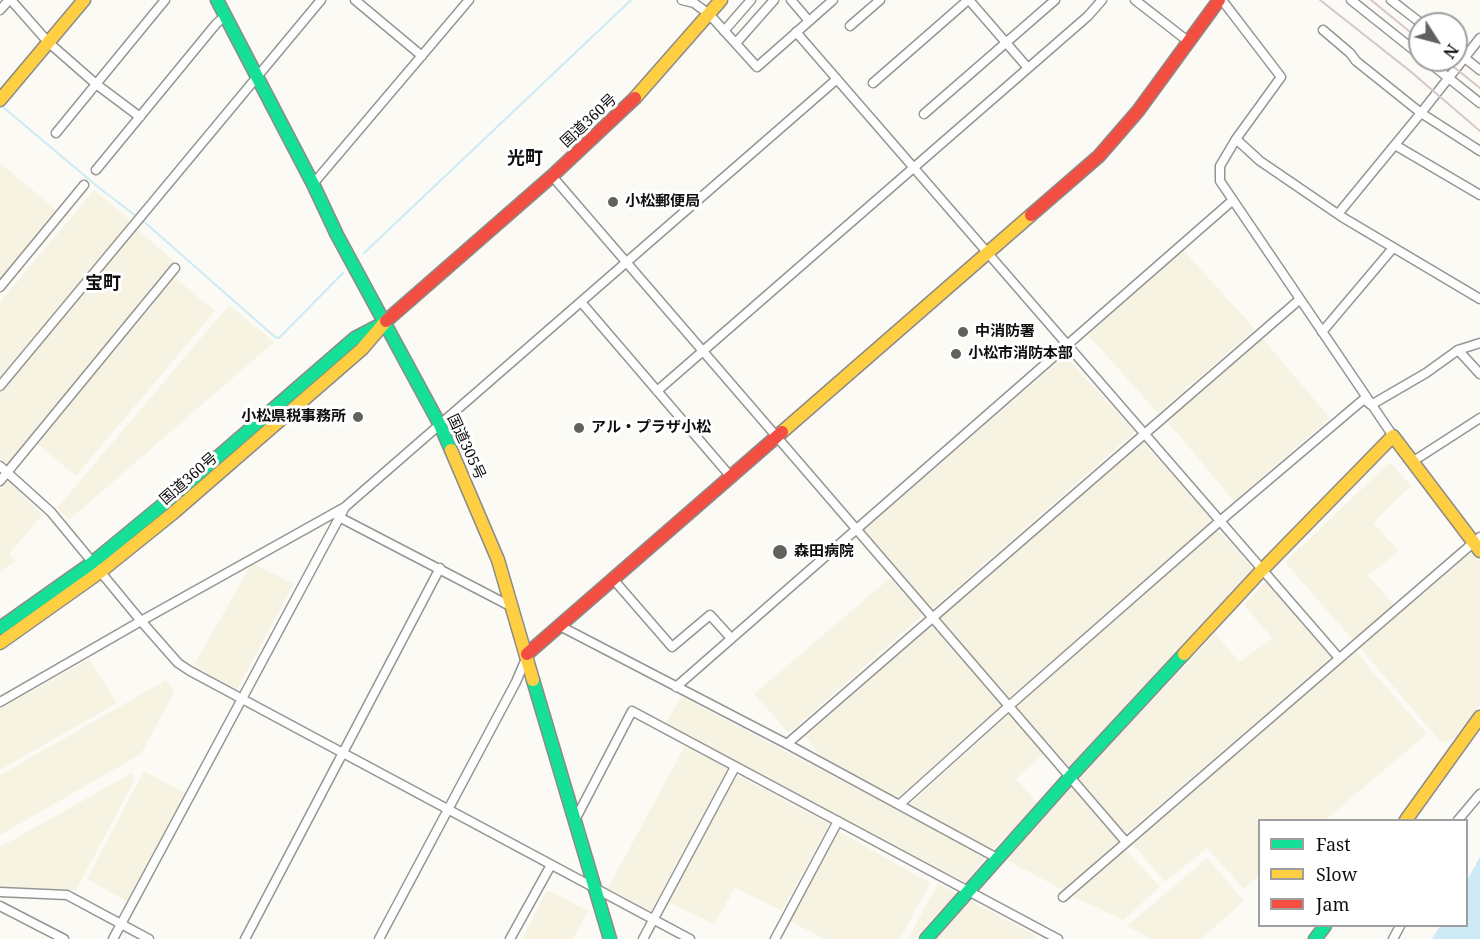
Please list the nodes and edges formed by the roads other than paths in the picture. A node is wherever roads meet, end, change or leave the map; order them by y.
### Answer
1 (10, 0) edge
2 (84, 0) edge
3 (165, 0) edge
4 (217, 0) edge
5 (321, 0) edge
6 (355, 0) edge
7 (469, 0) edge
8 (682, 0) edge
9 (721, 0) edge
10 (751, 0) edge
11 (774, 0) edge
12 (791, 0) edge
13 (833, 0) edge
14 (880, 0) edge
15 (968, 0) edge
16 (1055, 0) edge
17 (1102, 0) edge
18 (1135, 0) edge
19 (1221, 0) edge
20 (1351, 0) edge
21 (1391, 0) edge
22 (0, 10) edge
23 (1408, 13) edge
24 (708, 14) junction
25 (225, 16) junction
26 (809, 21) junction
27 (850, 26) dead end
28 (724, 30) junction
29 (1323, 30) dead end
30 (796, 32) junction
31 (1480, 38) edge
32 (48, 42) junction
33 (1189, 42) junction
34 (736, 43) junction
35 (1007, 44) junction
36 (1408, 45) edge
37 (1468, 53) edge
38 (422, 56) junction
39 (1028, 68) junction
40 (1441, 72) edge
41 (1454, 72) edge
42 (257, 76) junction
43 (1449, 78) junction
44 (837, 79) junction
45 (873, 82) dead end
46 (96, 84) junction
47 (0, 100) edge
48 (1480, 103) edge
49 (1421, 113) junction
50 (924, 114) dead end
51 (140, 117) junction
52 (56, 133) dead end
53 (1236, 139) junction
54 (1395, 145) junction
55 (1480, 152) edge
56 (913, 168) junction
57 (96, 170) dead end
58 (552, 176) junction
59 (313, 184) junction
60 (84, 185) dead end
61 (1480, 195) edge
62 (1233, 200) junction
63 (1338, 214) junction
64 (1393, 248) junction
65 (988, 252) junction
66 (626, 263) junction
67 (176, 268) dead end
68 (0, 287) edge
69 (1480, 299) edge
70 (1299, 300) junction
71 (580, 302) junction
72 (384, 323) junction
73 (1322, 332) junction
74 (1480, 343) edge
75 (1066, 344) junction
76 (1458, 350) junction
77 (702, 352) junction
78 (1480, 374) edge
79 (0, 386) edge
80 (657, 391) junction
81 (1371, 405) junction
82 (1480, 418) edge
83 (440, 425) junction
84 (1144, 434) junction
85 (1393, 436) junction
86 (777, 437) junction
87 (1412, 462) junction
88 (0, 466) edge
89 (7, 472) junction
90 (731, 477) junction
91 (0, 481) edge
92 (345, 507) junction
93 (339, 517) junction
94 (1220, 521) junction
95 (856, 529) junction
96 (1478, 544) edge
97 (96, 567) junction
98 (440, 568) junction
99 (1262, 570) junction
100 (613, 579) junction
101 (512, 608) junction
102 (933, 618) junction
103 (141, 621) junction
104 (560, 626) junction
105 (0, 628) edge
106 (731, 638) junction
107 (0, 643) edge
108 (527, 654) junction
109 (1339, 658) junction
110 (676, 687) junction
111 (240, 698) junction
112 (0, 702) edge
113 (1009, 706) junction
114 (1480, 717) edge
115 (787, 744) junction
116 (342, 754) junction
117 (735, 767) junction
118 (1070, 777) junction
119 (1480, 794) edge
120 (900, 804) junction
121 (447, 809) junction
122 (1407, 819) edge
123 (1459, 819) edge
124 (574, 821) junction
125 (838, 821) junction
126 (1126, 842) junction
127 (997, 858) junction
128 (551, 864) junction
129 (595, 886) junction
130 (971, 891) junction
131 (0, 892) edge
132 (1063, 897) dead end
133 (0, 906) edge
134 (653, 920) junction
135 (120, 924) junction
136 (1324, 927) edge
137 (1043, 935) edge
138 (64, 939) edge
139 (113, 939) edge
140 (149, 939) edge
141 (245, 939) edge
142 (379, 939) edge
143 (510, 939) edge
144 (610, 939) edge
145 (643, 939) edge
146 (690, 939) edge
147 (775, 939) edge
148 (926, 939) edge
149 (1058, 939) edge
150 (1314, 939) edge

1 - 22 street
1 - 32 street
2 - 32 main road
3 - 46 street
4 - 25 main road, 国道305号
5 - 42 street
6 - 38 street
7 - 38 street
8 - 24 street
9 - 24 main road, 国道360号
10 - 28 street
11 - 34 street
12 - 26 street
13 - 26 street
14 - 27 street
15 - 35 street
15 - 45 street
16 - 35 street
17 - 39 street
18 - 33 street
19 - 33 main road
19 - 53 street
20 - 36 street
21 - 23 street
24 - 28 street
24 - 58 main road, 国道360号
25 - 42 main road, 国道305号
25 - 51 street
26 - 30 street
28 - 34 street
29 - 49 street
30 - 34 street
30 - 44 street
31 - 37 street
32 - 46 street
32 - 47 main road
33 - 65 main road
35 - 39 street
35 - 50 street
38 - 59 street
39 - 56 street
40 - 43 street
41 - 43 street
42 - 59 main road, 国道305号
42 - 79 street
43 - 48 street
43 - 49 street
44 - 56 street
44 - 66 street
46 - 51 street
46 - 52 street
49 - 54 street
49 - 55 street
51 - 57 street
53 - 62 street
53 - 63 street
54 - 61 street
54 - 63 street
56 - 65 street
56 - 77 street
58 - 66 street
58 - 72 main road, 国道360号
59 - 72 main road, 国道305号
60 - 68 street
62 - 70 street
62 - 75 street
63 - 64 street
64 - 69 street
64 - 73 street
65 - 75 street
65 - 86 main road
66 - 71 street
66 - 77 street
67 - 89 street
70 - 73 street
70 - 84 street
71 - 80 street
71 - 83 street
72 - 83 main road, 国道305号
72 - 97 main road, 国道360号
73 - 81 street
74 - 76 street
75 - 84 street
75 - 95 street
76 - 78 street
76 - 81 street
77 - 80 street
77 - 86 street
80 - 90 street
81 - 85 street
81 - 94 street
82 - 87 street
83 - 92 street
83 - 101 main road, 国道305号
84 - 94 street
84 - 102 street
85 - 87 main road
85 - 99 main road
86 - 90 main road
86 - 95 street
87 - 96 main road
88 - 89 street
89 - 91 street
89 - 97 street
90 - 100 main road
92 - 93 street
92 - 103 street
93 - 98 street
93 - 111 street
94 - 99 street
94 - 113 street
95 - 102 street
95 - 106 street
96 - 109 street
97 - 103 street
97 - 105 main road, 国道360号
97 - 107 main road, 国道360号
98 - 101 street
98 - 116 street
99 - 109 street
99 - 118 main road
100 - 104 main road
100 - 106 street
101 - 108 main road, 国道305号
102 - 113 street
102 - 115 street
103 - 111 street
103 - 112 street
104 - 108 main road
104 - 110 street
106 - 110 street
108 - 121 street
108 - 124 main road, 国道305号
109 - 126 street
110 - 115 street
111 - 116 street
111 - 135 street
113 - 118 street
113 - 120 street
114 - 122 main road
115 - 120 street
116 - 121 street
116 - 141 street
117 - 124 street
117 - 125 street
117 - 134 street
118 - 126 street
118 - 127 main road
119 - 123 street
120 - 127 street
121 - 128 street
121 - 142 street
124 - 129 main road, 国道305号
125 - 130 street
125 - 147 street
126 - 132 street
127 - 130 main road
128 - 129 street
128 - 143 street
129 - 134 street
129 - 144 main road, 国道305号
130 - 137 street
130 - 148 main road
131 - 135 street
133 - 138 street
134 - 145 street
134 - 146 street
135 - 139 street
135 - 140 street
136 - 150 main road
137 - 149 street

